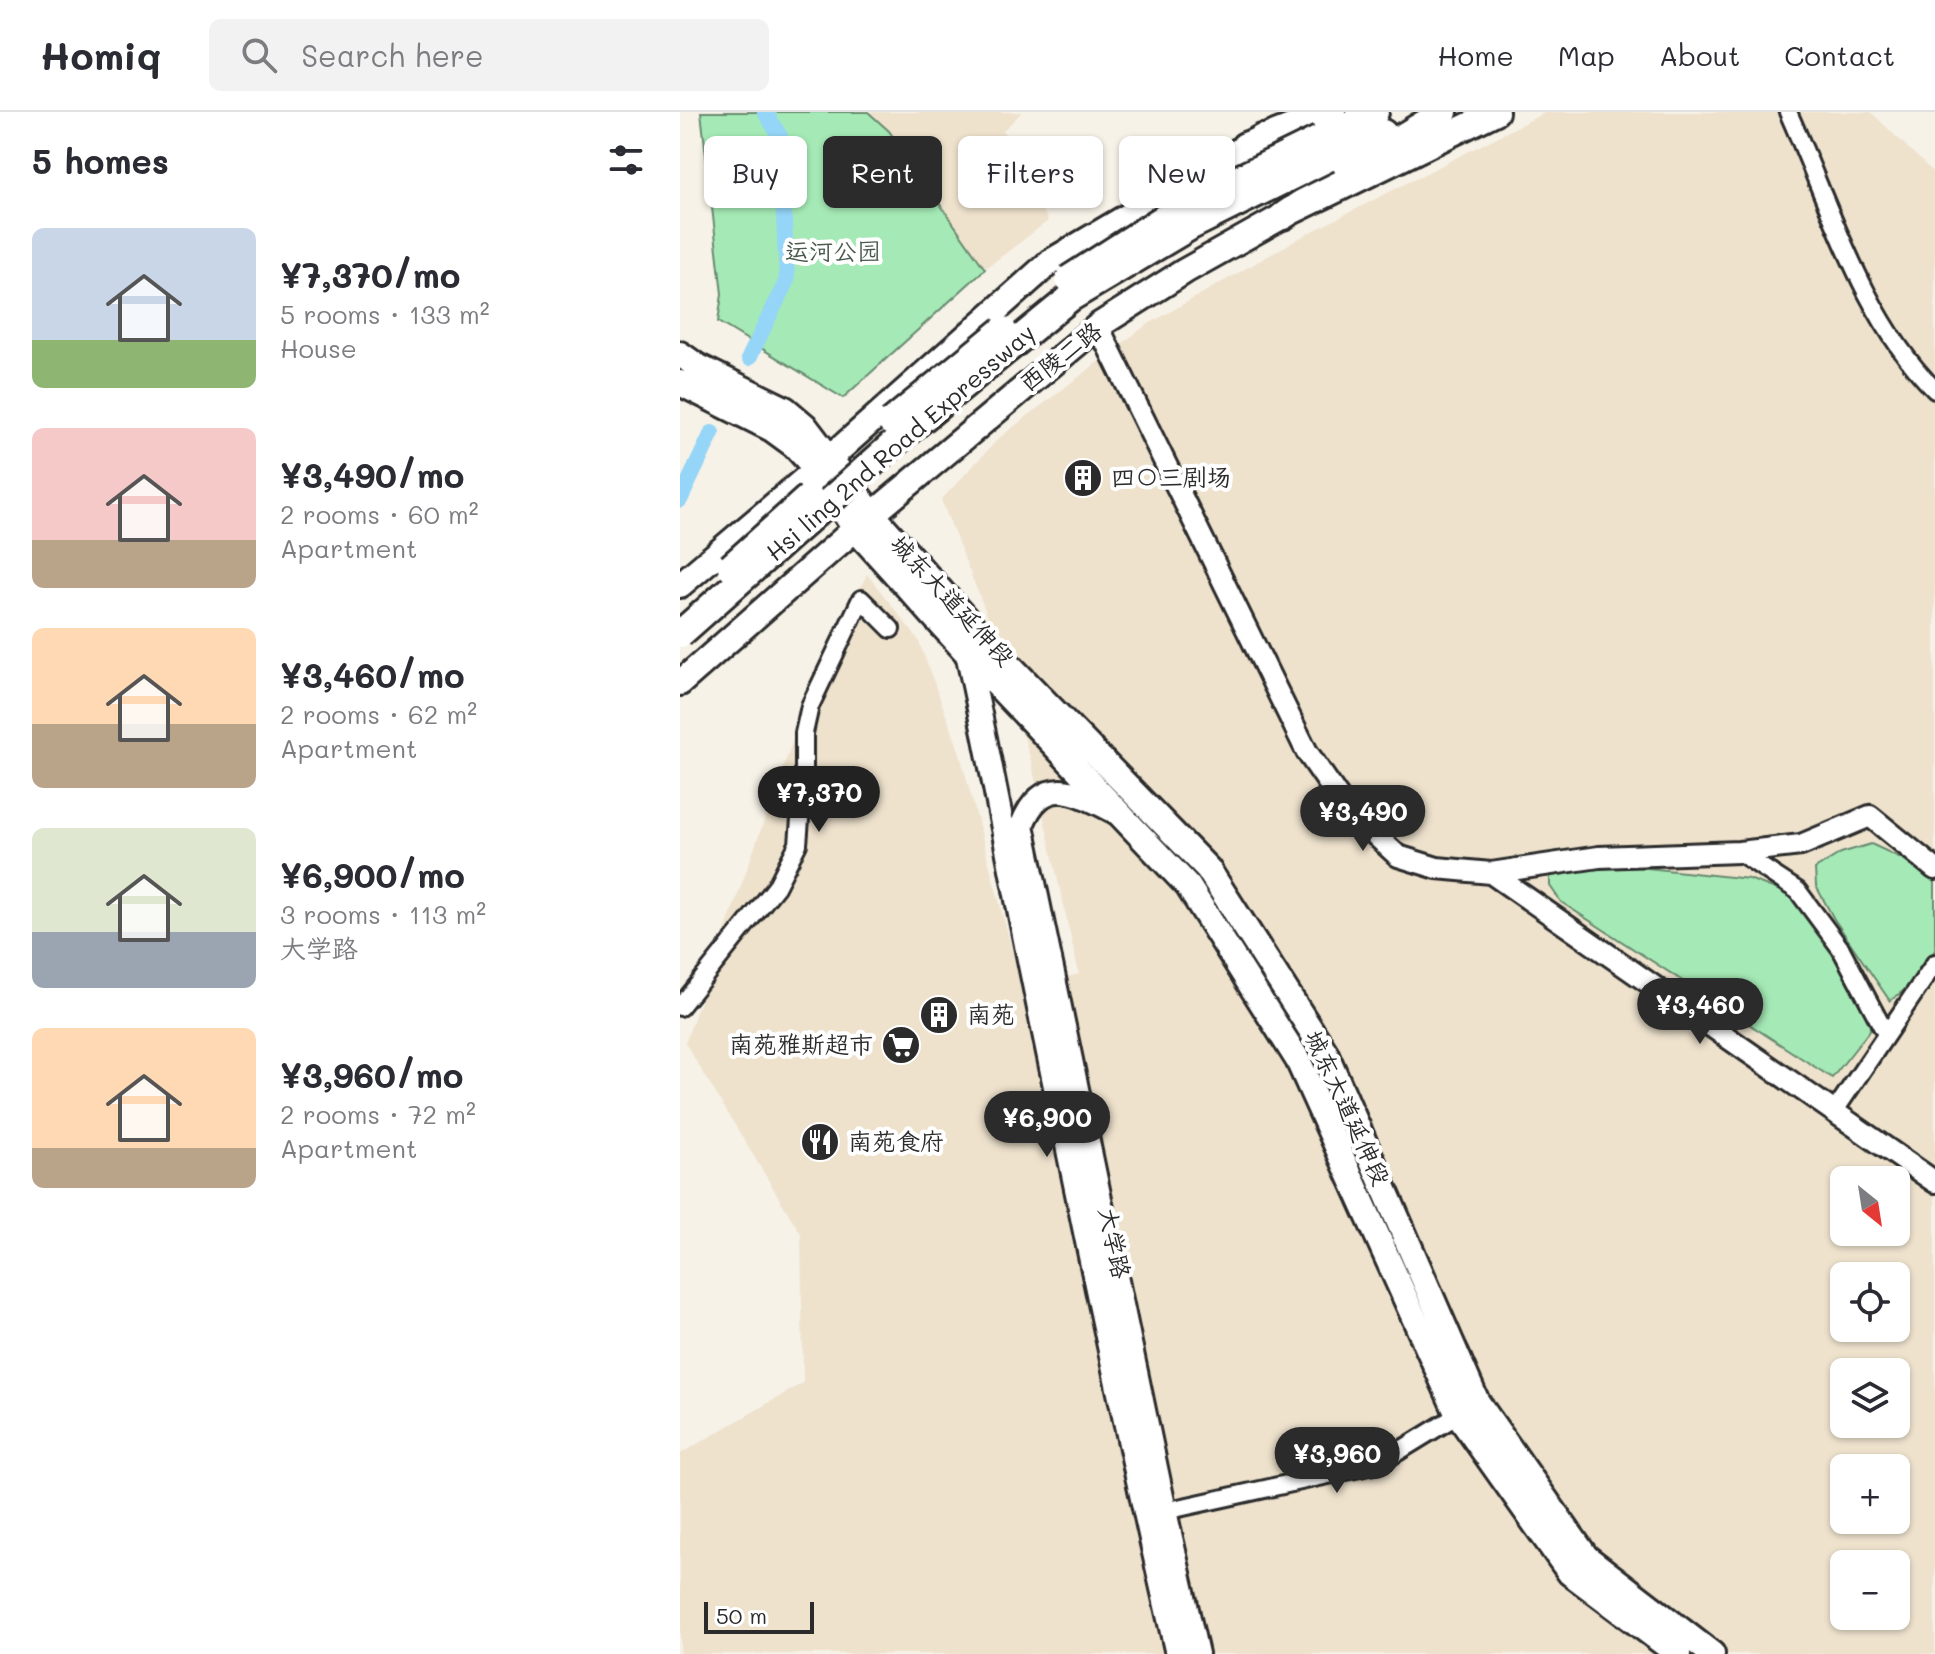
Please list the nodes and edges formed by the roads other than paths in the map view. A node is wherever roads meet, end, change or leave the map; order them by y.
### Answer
1 (1310, 112) edge
2 (1332, 112) edge
3 (1375, 112) edge
4 (1429, 112) edge
5 (1444, 112) edge
6 (1496, 112) edge
7 (1788, 112) edge
8 (1245, 146) junction
9 (1324, 148) junction
10 (1283, 216) junction
11 (1098, 326) junction
12 (680, 354) edge
13 (681, 386) edge
14 (1935, 390) edge
15 (823, 463) junction
16 (864, 522) junction
17 (680, 585) edge
18 (680, 611) edge
19 (891, 629) dead end
20 (680, 634) edge
21 (967, 653) junction
22 (680, 683) edge
23 (1119, 814) junction
24 (1739, 852) junction
25 (1935, 869) edge
26 (1491, 873) junction
27 (1935, 963) edge
28 (680, 1007) edge
29 (1886, 1034) junction
30 (1834, 1112) junction
31 (1935, 1182) edge
32 (1468, 1409) junction
33 (1165, 1511) junction
34 (1177, 1654) edge
35 (1197, 1654) edge
36 (1678, 1654) edge
37 (1712, 1654) edge

1 - 8 main road
2 - 8 highway
3 - 9 highway, Hsi ling 2nd Road Expressway
4 - 9 highway, Hsi ling 2nd Road Expressway
5 - 10 highway
6 - 10 main road, 西陵二路
7 - 14 street
8 - 15 main road
9 - 18 highway, Hsi ling 2nd Road Expressway, bridge
9 - 20 highway, Hsi ling 2nd Road Expressway, bridge
10 - 11 main road, 西陵二路
11 - 16 main road, 西陵二路
11 - 26 street
12 - 15 main road
13 - 15 main road
15 - 16 main road
15 - 17 main road
16 - 21 main road, 城东大道延伸段
16 - 22 main road, 西陵二路
16 - 32 main road, 城东大道延伸段
19 - 28 street
21 - 23 main road, 城东大道延伸段
21 - 34 main road, 大学路
23 - 32 main road, 城东大道延伸段
23 - 33 main road, 大学路
24 - 25 street
24 - 26 street
24 - 29 street
26 - 30 street
27 - 29 street
29 - 30 street
30 - 31 street
32 - 33 street
32 - 36 main road, 城东大道延伸段
32 - 37 main road, 城东大道延伸段
33 - 35 main road, 大学路

